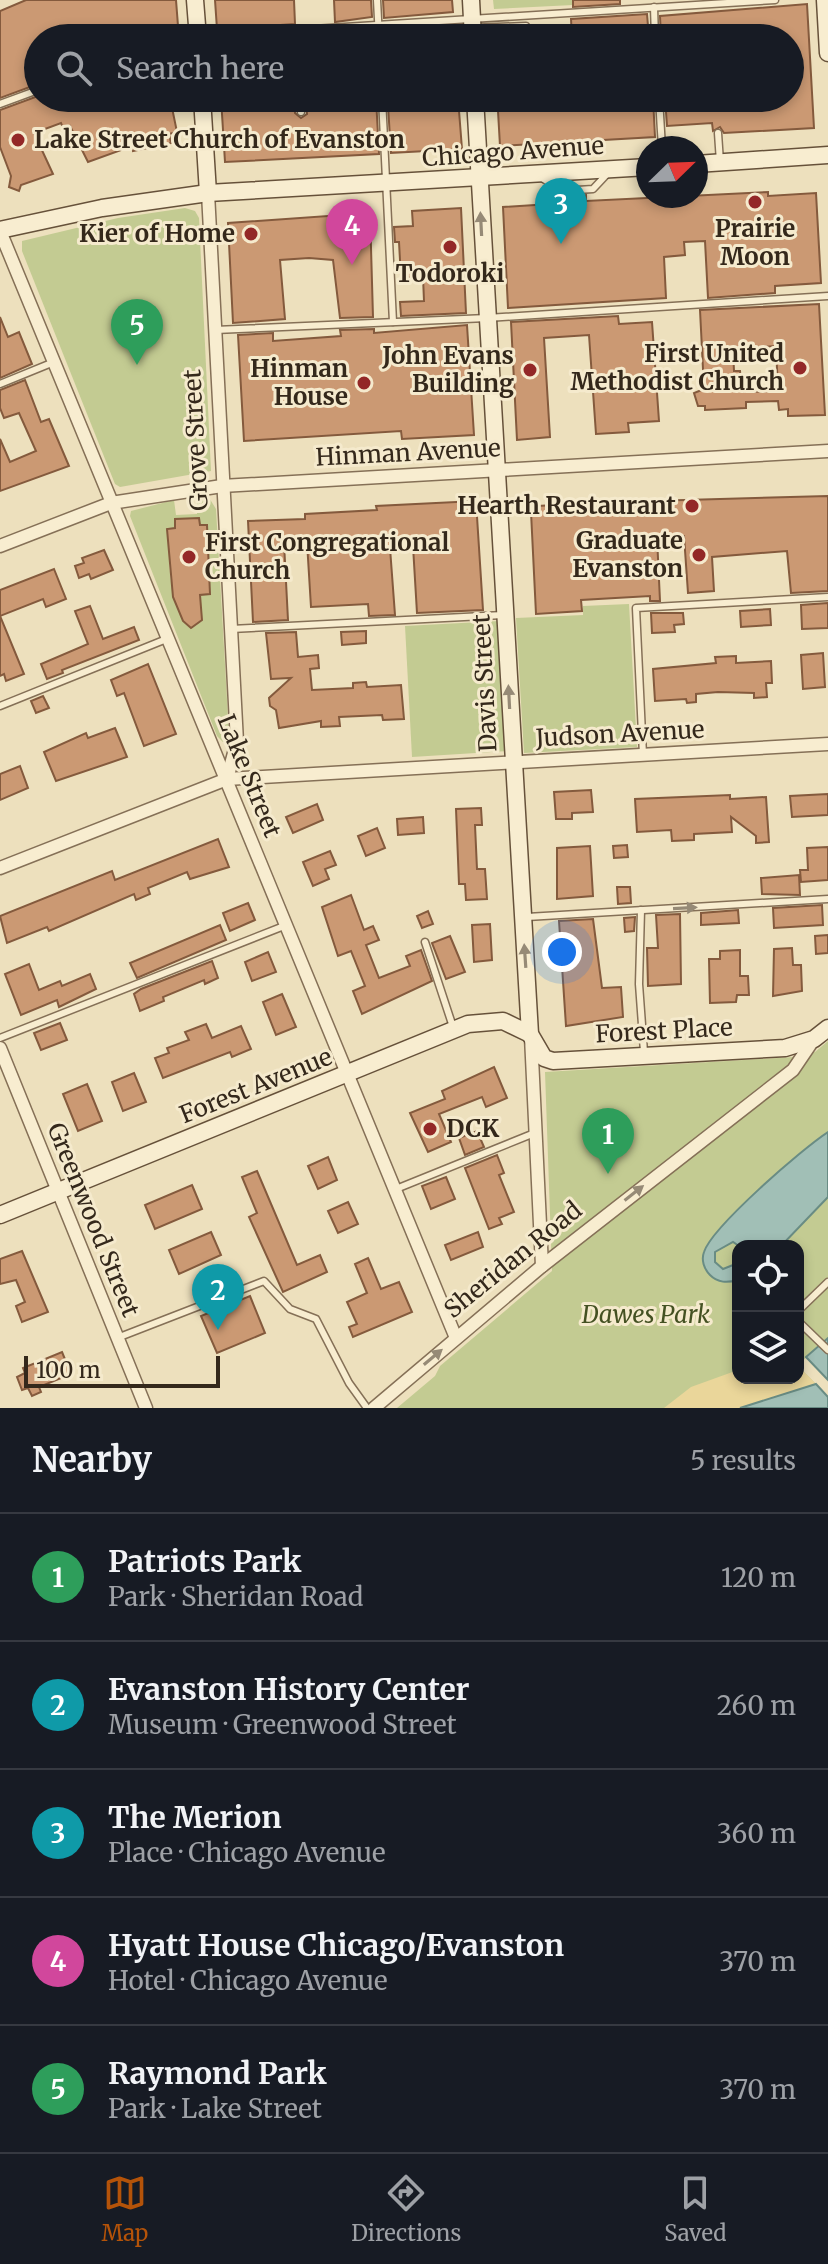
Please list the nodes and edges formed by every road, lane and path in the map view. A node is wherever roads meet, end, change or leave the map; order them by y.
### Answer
1 (195, 0) edge
2 (377, 0) edge
3 (471, 0) edge
4 (775, 0) edge
5 (654, 7) junction
6 (827, 11) edge
7 (378, 23) junction
8 (197, 24) edge
9 (361, 24) edge
10 (391, 24) edge
11 (472, 24) edge
12 (519, 24) edge
13 (655, 24) edge
14 (828, 53) edge
15 (24, 95) edge
16 (0, 104) edge
17 (203, 112) edge
18 (383, 112) edge
19 (476, 112) edge
20 (660, 112) edge
21 (718, 133) dead end
22 (661, 136) edge
23 (828, 155) edge
24 (721, 163) junction
25 (708, 164) edge
26 (636, 168) edge
27 (478, 179) junction
28 (386, 184) junction
29 (208, 193) junction
30 (0, 230) edge
31 (828, 296) edge
32 (487, 318) junction
33 (393, 322) junction
34 (215, 330) junction
35 (54, 362) junction
36 (0, 384) edge
37 (828, 451) edge
38 (496, 470) junction
39 (222, 486) junction
40 (111, 503) junction
41 (0, 546) edge
42 (828, 597) edge
43 (505, 615) junction
44 (231, 629) junction
45 (169, 638) junction
46 (0, 706) edge
47 (828, 744) edge
48 (643, 755) junction
49 (513, 761) junction
50 (227, 779) junction
51 (0, 868) edge
52 (828, 899) edge
53 (641, 910) junction
54 (523, 917) junction
55 (284, 926) junction
56 (425, 942) dead end
57 (828, 1028) edge
58 (454, 1030) junction
59 (530, 1034) junction
60 (0, 1038) edge
61 (814, 1039) junction
62 (0, 1048) edge
63 (644, 1056) junction
64 (346, 1075) junction
65 (537, 1132) junction
66 (394, 1189) junction
67 (57, 1192) junction
68 (0, 1215) edge
69 (542, 1266) junction
70 (828, 1282) edge
71 (804, 1305) edge
72 (804, 1327) edge
73 (117, 1338) junction
74 (456, 1338) junction
75 (828, 1350) edge
76 (146, 1408) edge
77 (367, 1408) edge
78 (374, 1408) edge

1 - 8 main road
2 - 7 lane
3 - 11 main road
4 - 5 lane
5 - 12 lane
5 - 13 lane
6 - 14 main road
7 - 9 lane
7 - 10 lane
15 - 16 lane
17 - 29 main road, Grove Street
18 - 28 lane
19 - 27 main road, Davis Street
20 - 22 lane
21 - 24 lane
23 - 24 main road
24 - 25 main road
26 - 27 main road, Chicago Avenue
27 - 28 main road, Chicago Avenue
32 -> 27 main road, Davis Street
28 - 29 main road, Chicago Avenue
28 - 33 lane
29 - 30 main road, Chicago Avenue
29 - 34 street, Grove Street
30 - 35 street, Lake Street
31 - 32 lane
32 - 33 lane
32 - 38 main road, Davis Street
33 - 34 lane
34 - 39 street, Grove Street
35 - 36 lane
35 - 40 street, Lake Street
37 - 38 street, Hinman Avenue
38 - 39 street, Hinman Avenue
38 - 43 main road, Davis Street
39 - 40 street, Hinman Avenue
39 - 44 street, Grove Street
40 - 41 street, Hinman Avenue
40 - 45 street, Lake Street
42 - 48 lane
43 - 44 lane
49 -> 43 main road, Davis Street
44 - 50 street, Grove Street
45 - 46 lane
45 - 50 street, Lake Street
47 - 48 street, Judson Avenue
48 - 49 street, Judson Avenue
49 - 50 street, Judson Avenue
49 - 54 main road, Davis Street
50 - 51 street, Judson Avenue
50 - 55 street, Lake Street
53 -> 52 lane
53 - 54 lane
53 - 63 lane
59 -> 54 main road, Davis Street
55 - 60 lane
55 - 64 street, Lake Street
56 - 58 lane
57 - 61 main road, Sheridan Road
58 - 59 main road, Forest Avenue
58 - 64 main road, Forest Avenue
59 - 63 main road, Forest Place
59 - 65 street, Davis Street
61 - 63 main road, Forest Place
69 -> 61 street, Sheridan Road
62 - 67 street, Greenwood Street
64 - 66 street, Lake Street
64 - 67 main road, Forest Avenue
65 - 66 lane
65 - 69 street, Davis Street
66 - 74 street, Lake Street
67 - 68 main road, Forest Avenue
67 - 73 street, Greenwood Street
69 - 74 street, Sheridan Road
70 - 71 lane
72 - 75 lane
73 - 76 street, Greenwood Street
73 - 77 lane
78 -> 74 street, Sheridan Road

